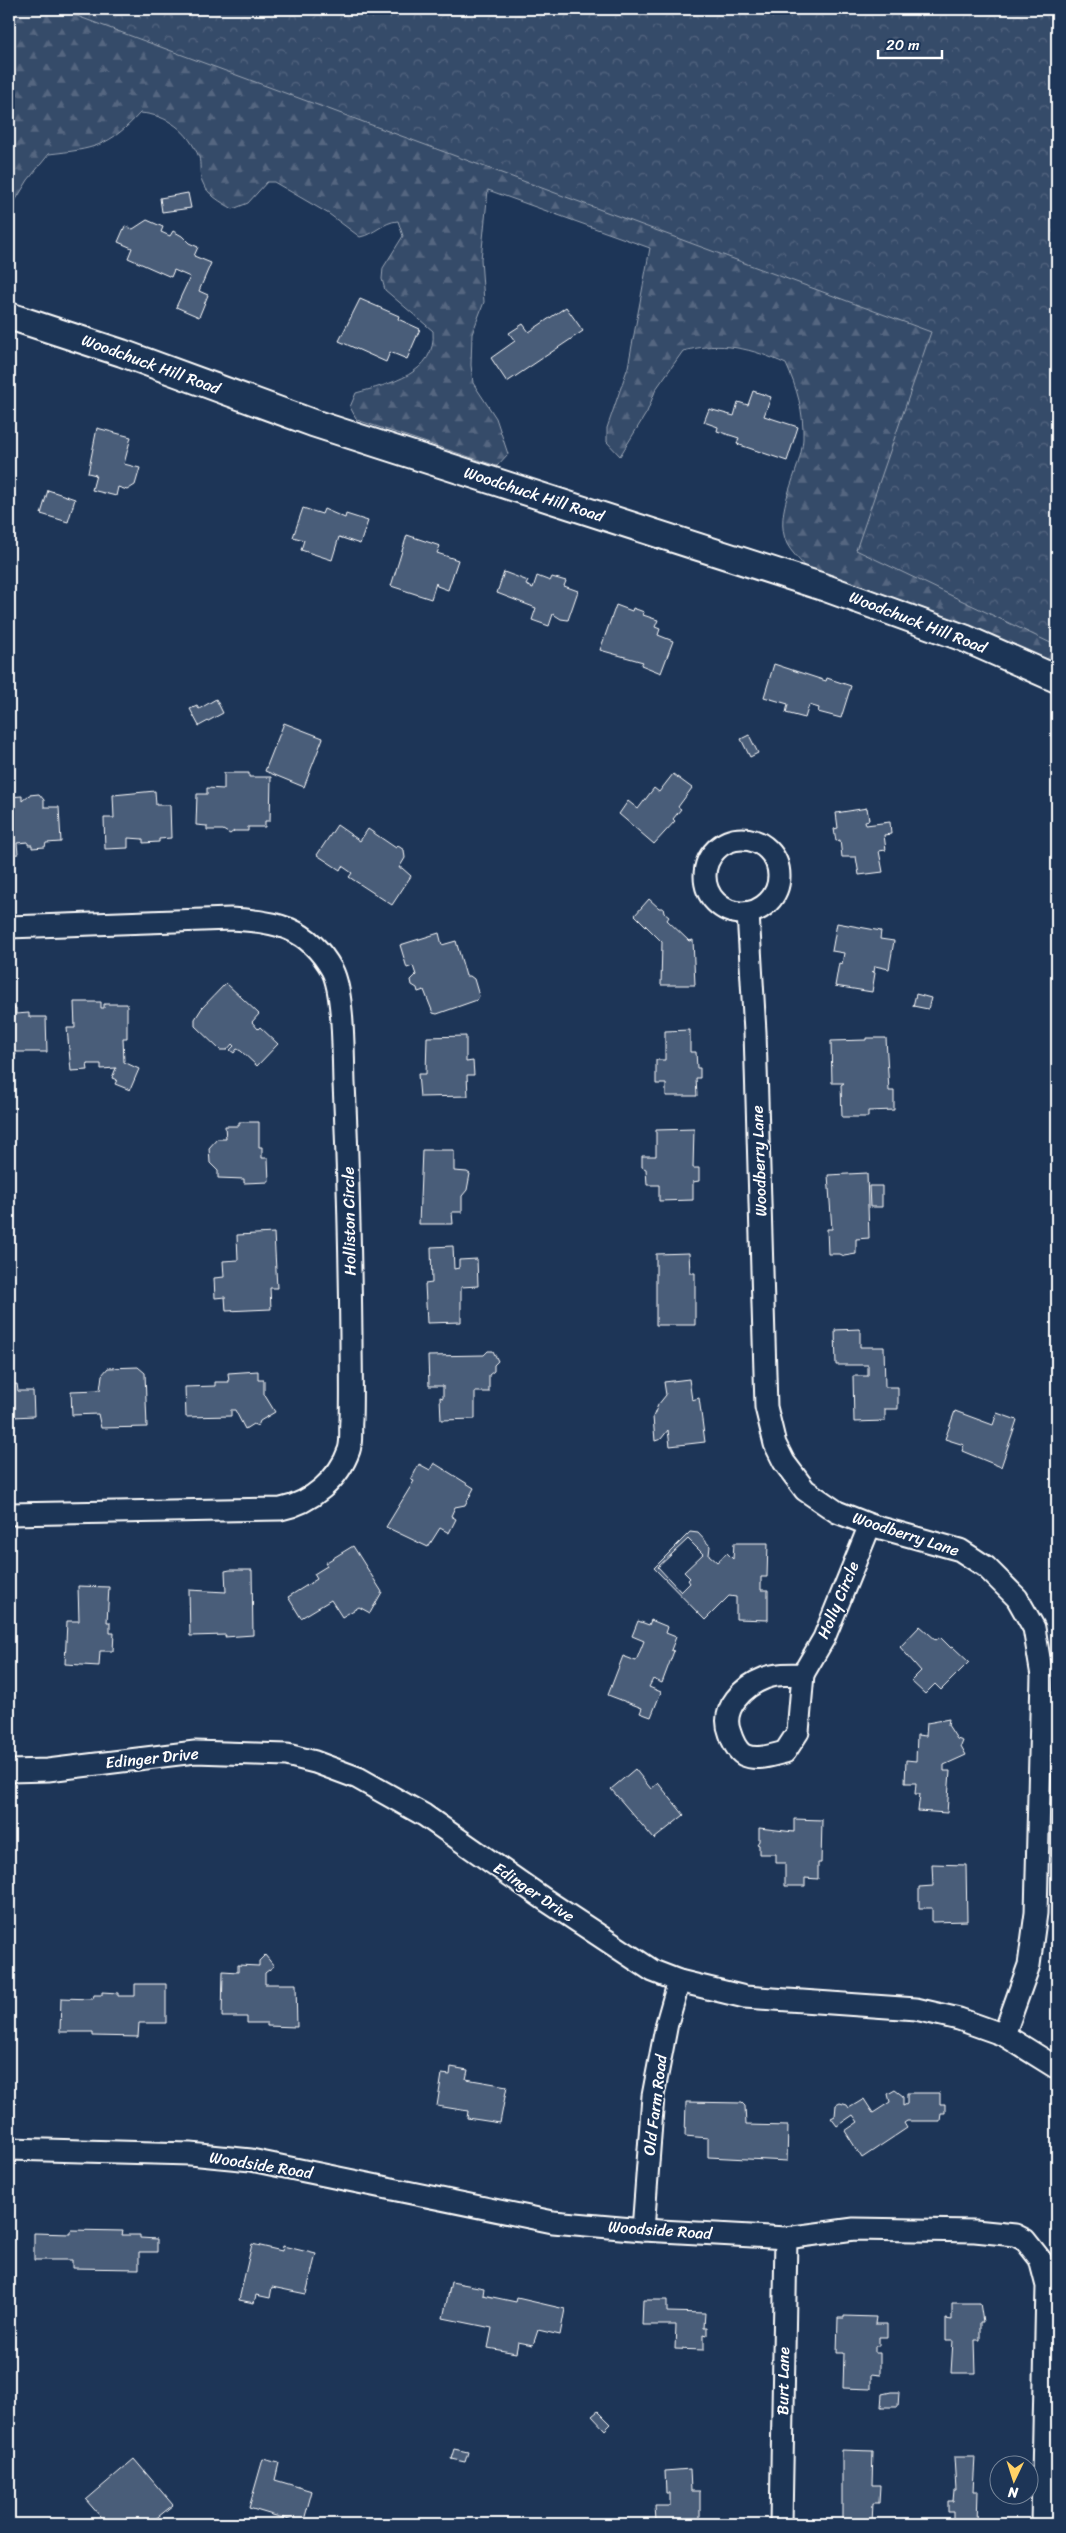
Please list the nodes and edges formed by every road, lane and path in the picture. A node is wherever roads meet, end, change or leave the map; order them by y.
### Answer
1 (9, 316) edge
2 (1057, 678) edge
3 (748, 913) dead end
4 (9, 927) edge
5 (9, 1514) edge
6 (870, 1525) junction
7 (803, 1674) dead end
8 (9, 1771) edge
9 (679, 1982) junction
10 (1004, 2035) junction
11 (1057, 2068) edge
12 (9, 2149) edge
13 (643, 2230) junction
14 (786, 2238) junction
15 (780, 2524) edge
16 (1042, 2524) edge

1 - 2 street, Woodchuck Hill Road
3 - 6 street, Woodberry Lane
4 - 5 street, Holliston Circle
6 - 7 street, Holly Circle
6 - 10 street, Woodberry Lane
8 - 9 street, Edinger Drive
9 - 10 street, Edinger Drive
9 - 13 street, Old Farm Road
10 - 11 street, Edinger Drive
12 - 13 street, Woodside Road
13 - 14 street, Woodside Road
14 - 15 street, Burt Lane
14 - 16 street, Woodside Road

